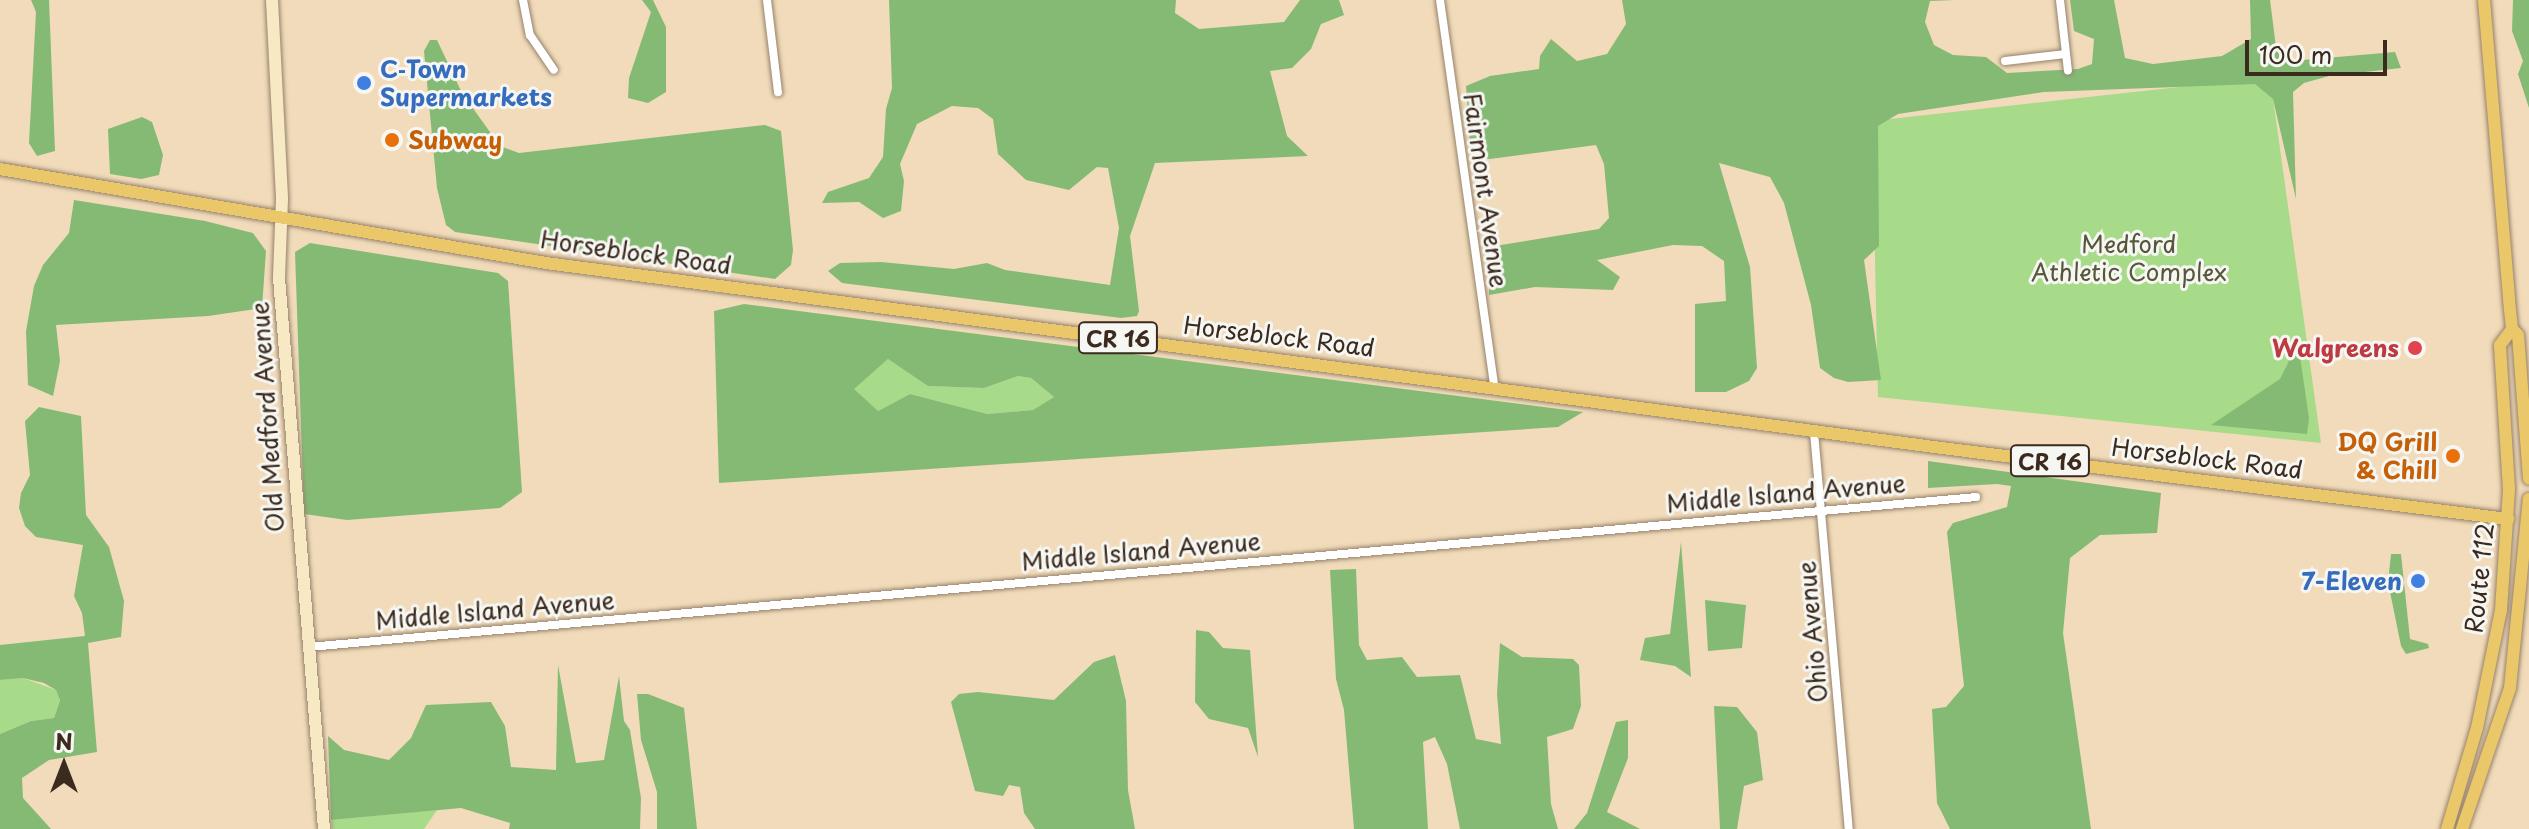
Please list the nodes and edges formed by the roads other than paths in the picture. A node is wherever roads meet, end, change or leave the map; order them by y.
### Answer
1 (272, 0) edge
2 (523, 0) edge
3 (767, 0) edge
4 (1440, 0) edge
5 (2060, 0) edge
6 (2484, 0) edge
7 (2066, 54) junction
8 (2005, 61) dead end
9 (554, 70) dead end
10 (2068, 71) dead end
11 (778, 92) dead end
12 (0, 169) edge
13 (281, 216) junction
14 (2512, 329) junction
15 (1494, 386) junction
16 (1814, 432) junction
17 (2529, 479) edge
18 (1976, 497) dead end
19 (2529, 499) edge
20 (1821, 509) junction
21 (2528, 515) edge
22 (2508, 516) junction
23 (2507, 533) junction
24 (2528, 535) edge
25 (309, 647) junction
26 (324, 829) edge
27 (1849, 829) edge
28 (2447, 829) edge
29 (2462, 829) edge

1 - 13 street, Old Medford Avenue
2 - 9 street
3 - 11 street
4 - 15 street, Fairmont Avenue
5 - 7 street
6 - 14 main road, Route 112
7 - 8 street
7 - 10 street
12 - 13 main road, Horseblock Road / CR 16
13 - 15 main road, Horseblock Road / CR 16
13 - 25 street, Old Medford Avenue
14 - 17 main road, Route 112
14 - 22 main road, Route 112
15 - 16 main road, Horseblock Road / CR 16
16 - 20 street, Ohio Avenue
16 - 22 main road, Horseblock Road / CR 16
18 - 20 street, Middle Island Avenue
19 - 21 main road, Route 112
20 - 25 street, Middle Island Avenue
20 - 27 street, Ohio Avenue
21 - 22 main road, Horseblock Road / CR 16
21 - 24 main road, Route 112
22 - 23 main road, Route 112
23 - 24 main road
23 - 28 main road, Route 112
24 - 29 main road, Route 112
25 - 26 street, Old Medford Avenue

